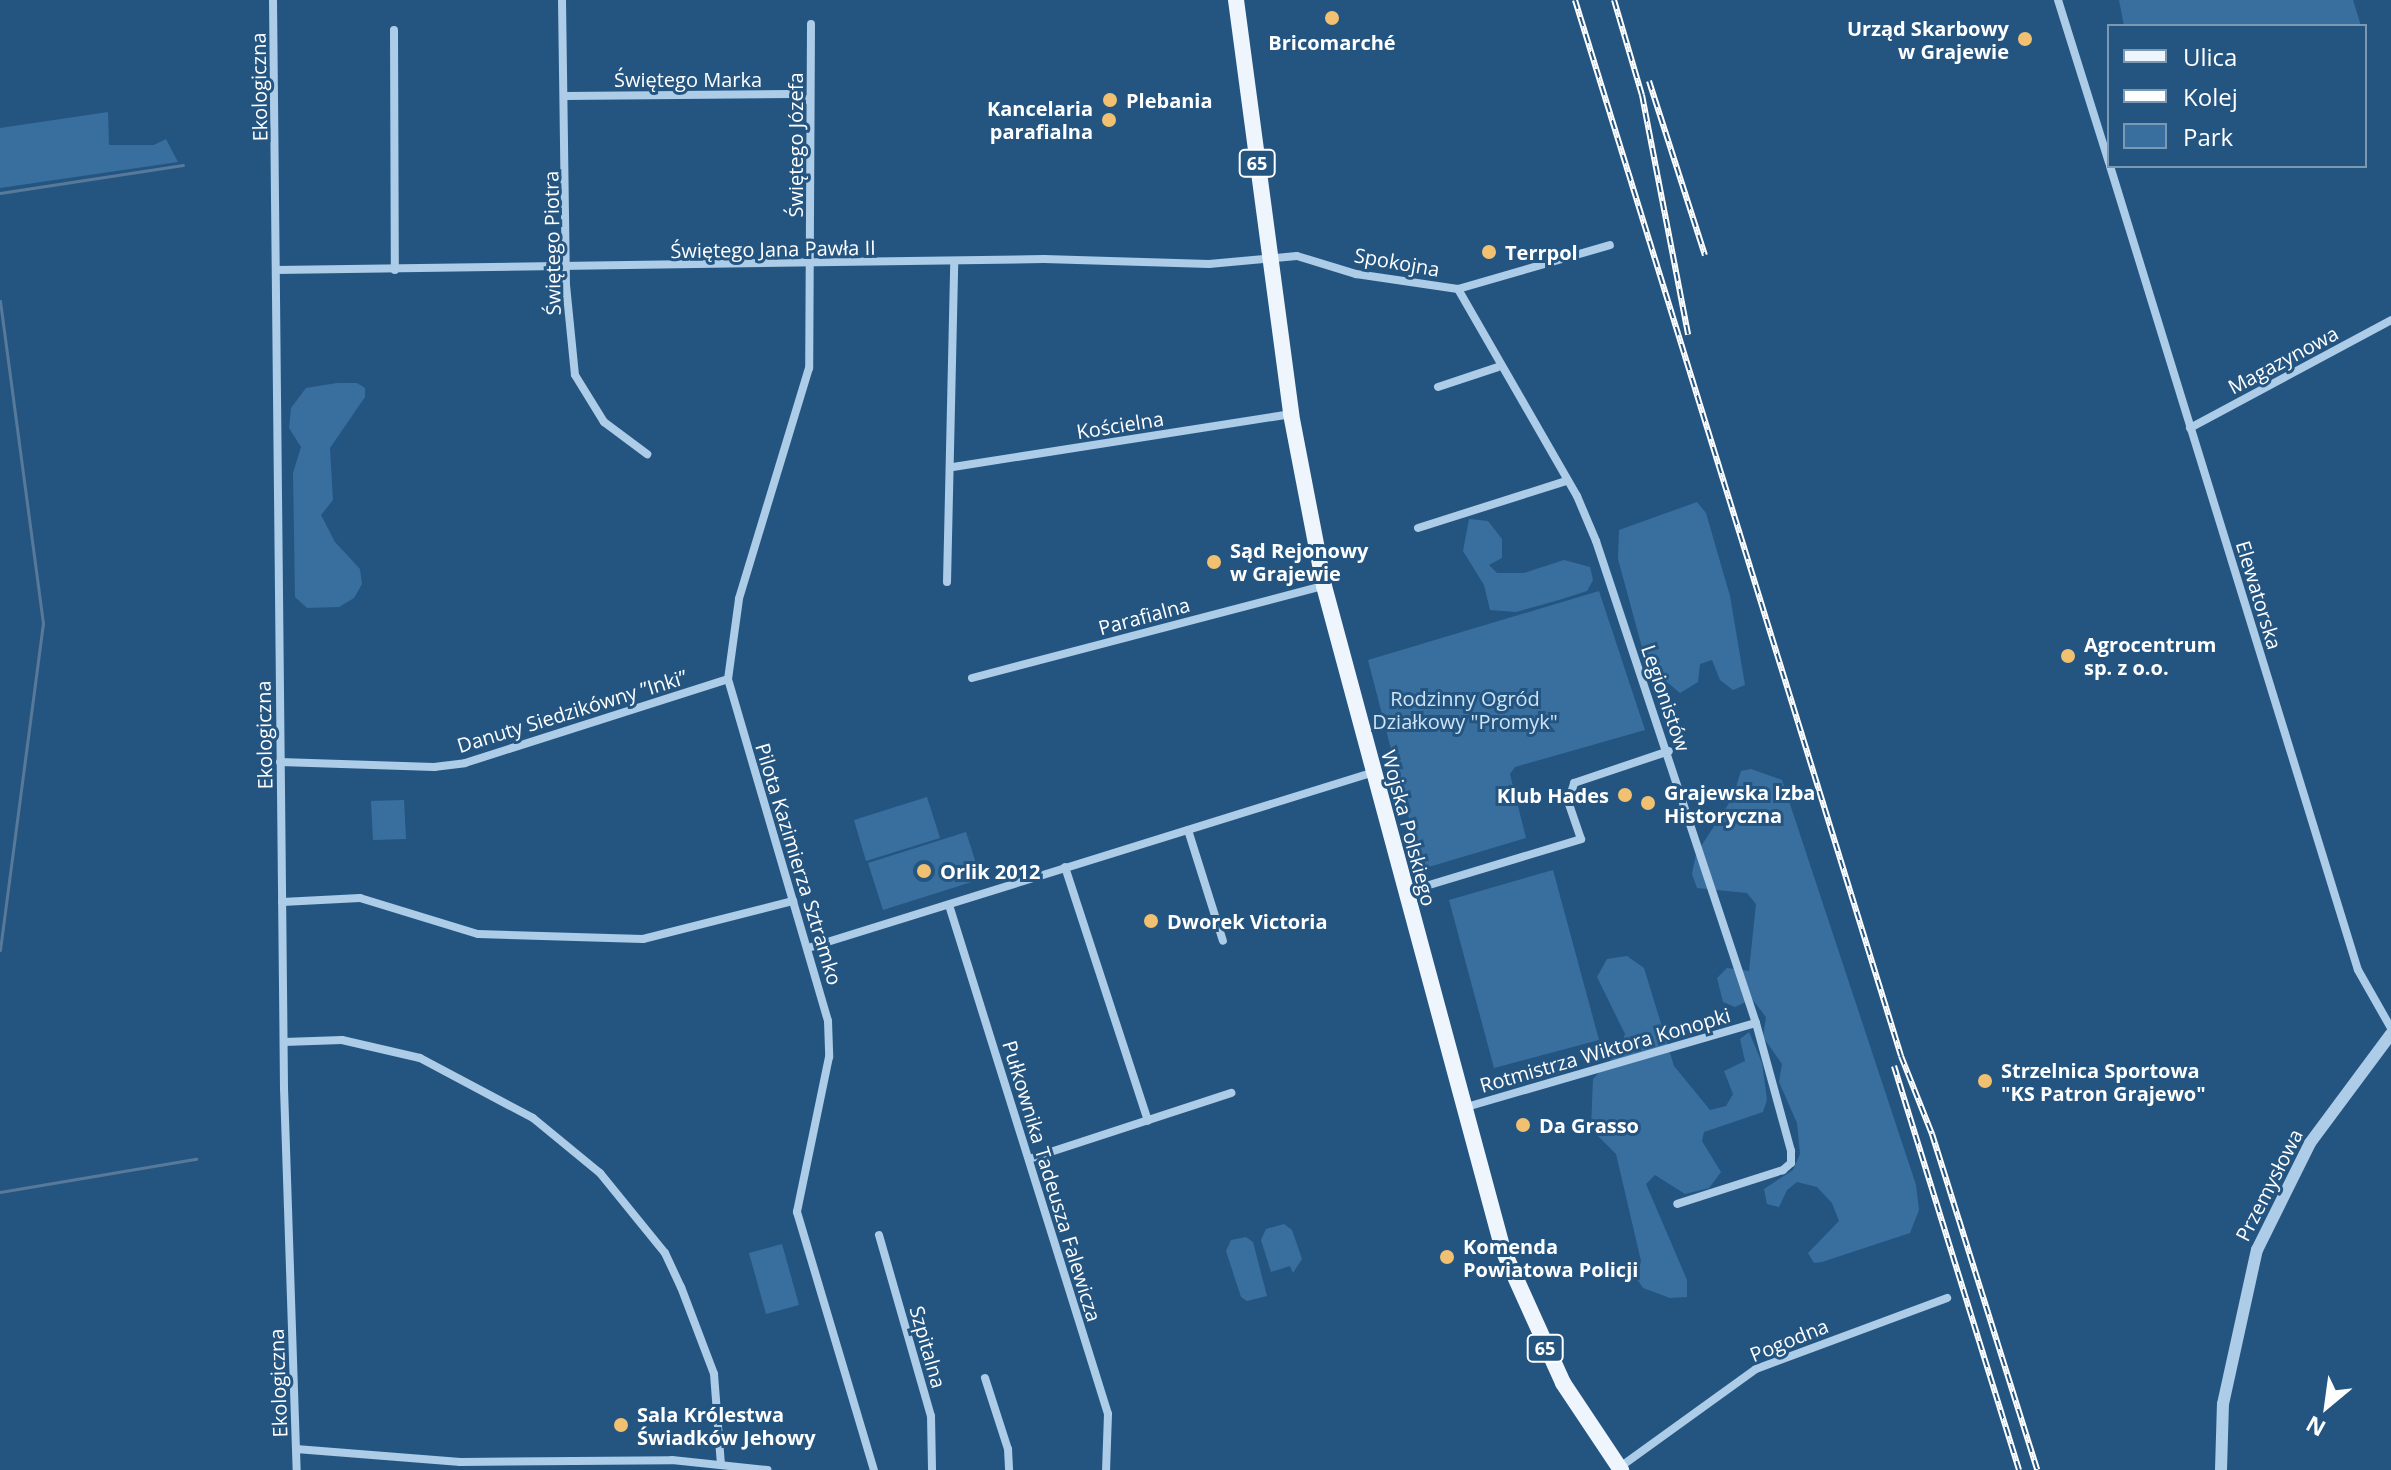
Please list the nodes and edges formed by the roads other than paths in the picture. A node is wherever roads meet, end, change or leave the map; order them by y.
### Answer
1 (273, 0) edge
2 (562, 0) edge
3 (1236, 0) edge
4 (2058, 0) edge
5 (811, 24) dead end
6 (394, 30) dead end
7 (565, 96) junction
8 (810, 101) junction
9 (2107, 159) edge
10 (2110, 168) edge
11 (1610, 245) dead end
12 (1270, 256) junction
13 (954, 262) junction
14 (567, 266) junction
15 (813, 266) junction
16 (276, 270) junction
17 (395, 270) junction
18 (1458, 289) junction
19 (2391, 320) edge
20 (1498, 367) junction
21 (1438, 387) dead end
22 (1291, 414) junction
23 (2190, 428) junction
24 (647, 454) dead end
25 (953, 467) junction
26 (1566, 481) junction
27 (1418, 528) dead end
28 (947, 582) dead end
29 (1324, 586) junction
30 (972, 678) dead end
31 (728, 679) junction
32 (1669, 751) junction
33 (280, 762) junction
34 (1374, 772) junction
35 (1188, 830) junction
36 (1065, 867) junction
37 (1405, 893) junction
38 (793, 901) junction
39 (282, 902) junction
40 (949, 905) junction
41 (1223, 941) dead end
42 (808, 948) junction
43 (1756, 1023) junction
44 (2391, 1031) edge
45 (284, 1042) junction
46 (1231, 1093) dead end
47 (1462, 1108) junction
48 (1148, 1121) junction
49 (1029, 1159) junction
50 (1677, 1204) dead end
51 (879, 1235) dead end
52 (1947, 1298) dead end
53 (985, 1378) dead end
54 (296, 1449) junction
55 (721, 1464) junction
56 (1620, 1469) edge
57 (297, 1470) edge
58 (767, 1470) edge
59 (874, 1470) edge
60 (932, 1470) edge
61 (1009, 1470) edge
62 (1106, 1470) edge
63 (2221, 1470) edge

1 - 16 street, Ekologiczna
2 - 7 street, Świętego Piotra
3 - 12 main road, Wojska Polskiego / 65
4 - 9 street, Elewatorska
5 - 8 street, Świętego Józefa
6 - 17 street
7 - 8 street, Świętego Marka
7 - 14 street, Świętego Piotra
8 - 15 street, Świętego Józefa
10 - 23 street, Elewatorska
11 - 18 street, Spokojna
12 - 13 street, Świętego Jana Pawła II
12 - 18 street, Spokojna
12 - 22 main road, Wojska Polskiego / 65
13 - 15 street, Świętego Jana Pawła II
13 - 25 street
14 - 15 street, Świętego Jana Pawła II
14 - 17 street, Świętego Jana Pawła II
14 - 24 street, Świętego Piotra
15 - 31 street, Pilota Kazimierza Sztramko
16 - 17 street, Świętego Jana Pawła II
16 - 33 street, Ekologiczna
18 - 20 street, Legionistów
19 - 23 street, Magazynowa
20 - 21 street
20 - 26 street, Legionistów
22 - 25 street, Kościelna
22 - 29 main road, Wojska Polskiego / 65
23 - 44 street, Elewatorska
25 - 28 street
26 - 27 street
26 - 32 street, Legionistów
29 - 30 street, Parafialna
29 - 34 main road, Wojska Polskiego / 65
31 - 33 street, Danuty Siedzikówny ”Inki”
31 - 38 street, Pilota Kazimierza Sztramko
32 - 37 street
32 - 43 street, Legionistów
33 - 39 street, Ekologiczna
34 - 35 street
34 - 37 main road, Wojska Polskiego / 65
35 - 36 street
35 - 41 street
36 - 40 street
36 - 48 street
37 - 47 main road, Wojska Polskiego / 65
38 - 39 street
38 - 42 street, Pilota Kazimierza Sztramko
39 - 45 street, Ekologiczna
40 - 42 street
40 - 49 street, Pułkownika Tadeusza Falewicza
42 - 59 street, Pilota Kazimierza Sztramko
43 - 47 street, Rotmistrza Wiktora Konopki
43 - 50 street, Legionistów
44 - 63 street, Przemysłowa
45 - 54 street, Ekologiczna
45 - 55 street
46 - 48 street
47 - 56 main road, Wojska Polskiego / 65
48 - 49 street
49 - 62 street, Pułkownika Tadeusza Falewicza
51 - 60 street, Szpitalna
52 - 56 street, Pogodna
53 - 61 street
54 - 55 street
54 - 57 street, Ekologiczna
55 - 58 street

